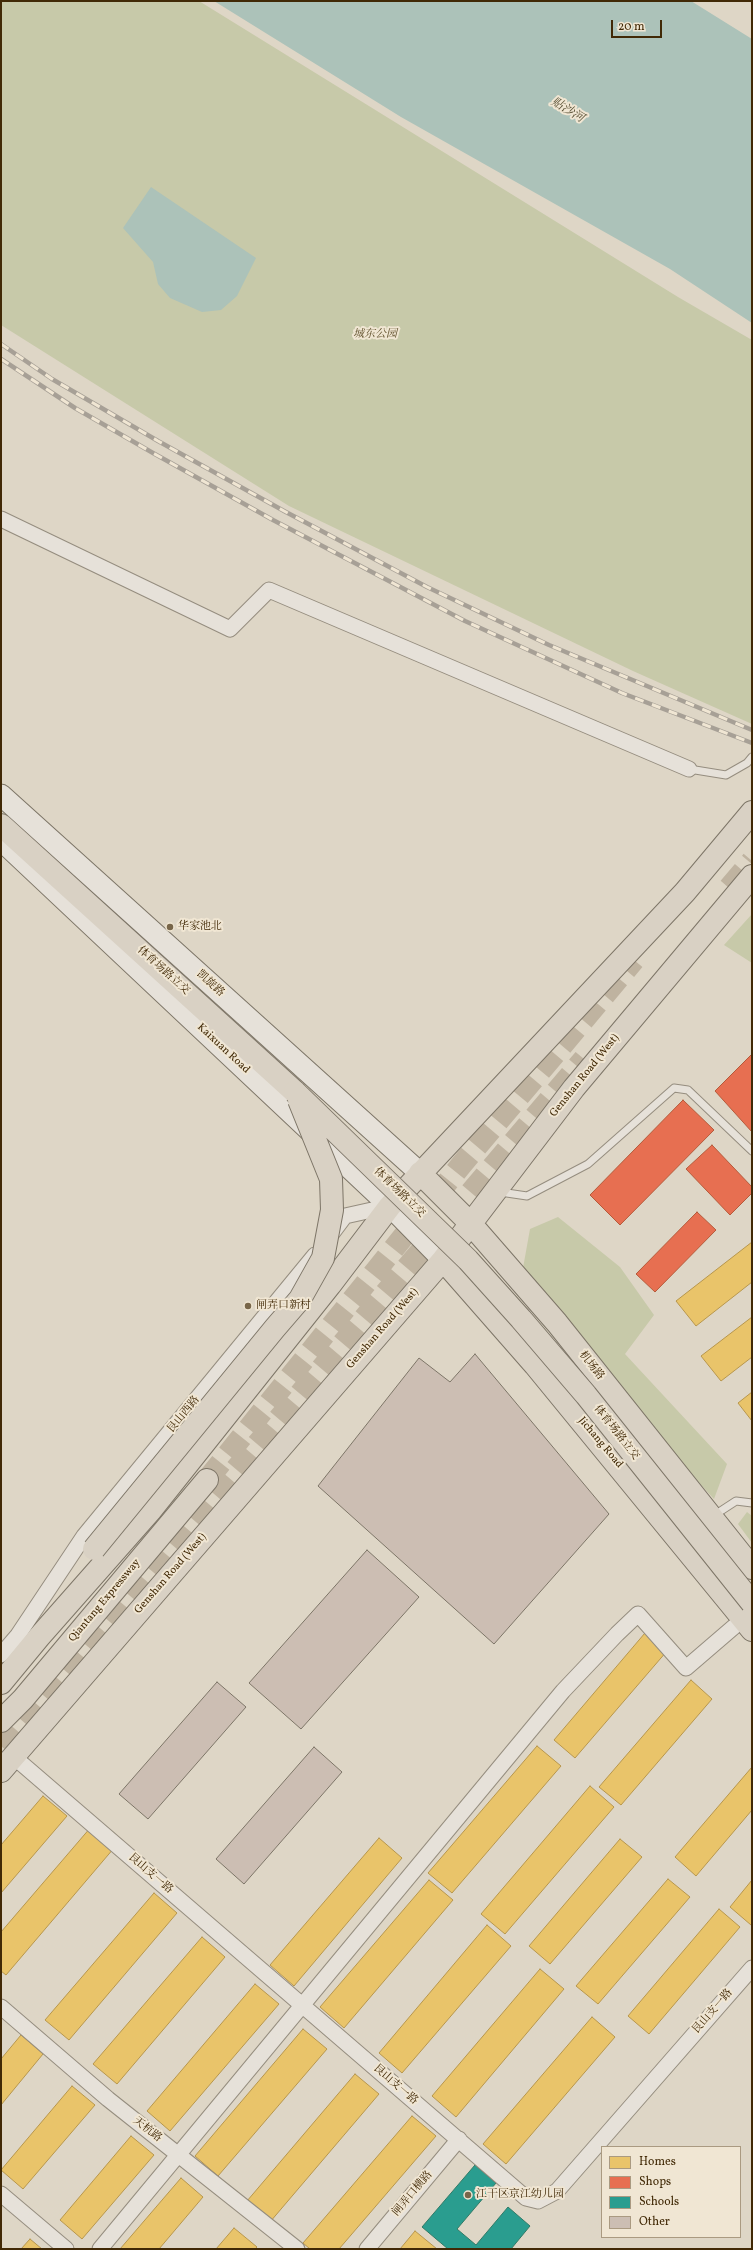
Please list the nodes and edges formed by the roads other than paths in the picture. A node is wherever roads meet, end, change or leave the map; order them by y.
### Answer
1 (1, 519) edge
2 (752, 757) edge
3 (690, 769) joint
4 (1, 795) edge
5 (752, 812) edge
6 (1, 825) edge
7 (1, 840) edge
8 (752, 876) edge
9 (295, 1092) junction
10 (752, 1151) edge
11 (420, 1173) junction
12 (494, 1191) junction
13 (390, 1206) junction
14 (470, 1223) junction
15 (443, 1260) junction
16 (207, 1480) tunnel mouth
17 (752, 1503) edge
18 (711, 1517) junction
19 (752, 1568) edge
20 (749, 1617) edge
21 (39, 1637) junction
22 (1, 1655) edge
23 (1, 1683) edge
24 (1, 1721) edge
25 (7, 1764) edge
26 (752, 1968) edge
27 (303, 2005) junction
28 (1, 2006) edge
29 (459, 2139) junction
30 (178, 2155) junction
31 (1, 2194) edge
32 (66, 2249) edge
33 (100, 2249) edge
34 (296, 2249) edge
35 (367, 2249) edge

1 - 3 street
2 - 3 lane
4 - 11 main road, 凯旋路
5 - 11 main road
6 - 9 main road, 体育场路立交
7 - 13 main road, Kaixuan Road
8 - 12 main road, Genshan Road (West)
9 - 20 main road, 体育场路立交, bridge
9 - 21 main road, bridge
10 - 12 lane
11 - 13 main road
11 - 14 main road, 机场路
12 - 14 main road, Genshan Road (West)
13 - 15 main road, Kaixuan Road
13 - 21 main road
13 - 22 street, 艮山西路
14 - 15 main road, Genshan Road (West)
14 - 18 main road, 机场路
15 - 20 main road, Jichang Road
15 - 25 main road, Genshan Road (West)
16 - 24 main road, Qiantang Expressway
17 - 18 lane
18 - 19 main road, 机场路
20 - 27 street
21 - 23 main road
25 - 27 street, 艮山支一路
26 - 29 street, 艮山支一路
27 - 29 street, 艮山支一路
27 - 30 street
28 - 30 street, 天杭路
29 - 35 street, 闸弄口横路
30 - 33 street
30 - 34 street, 天杭路
31 - 32 street

